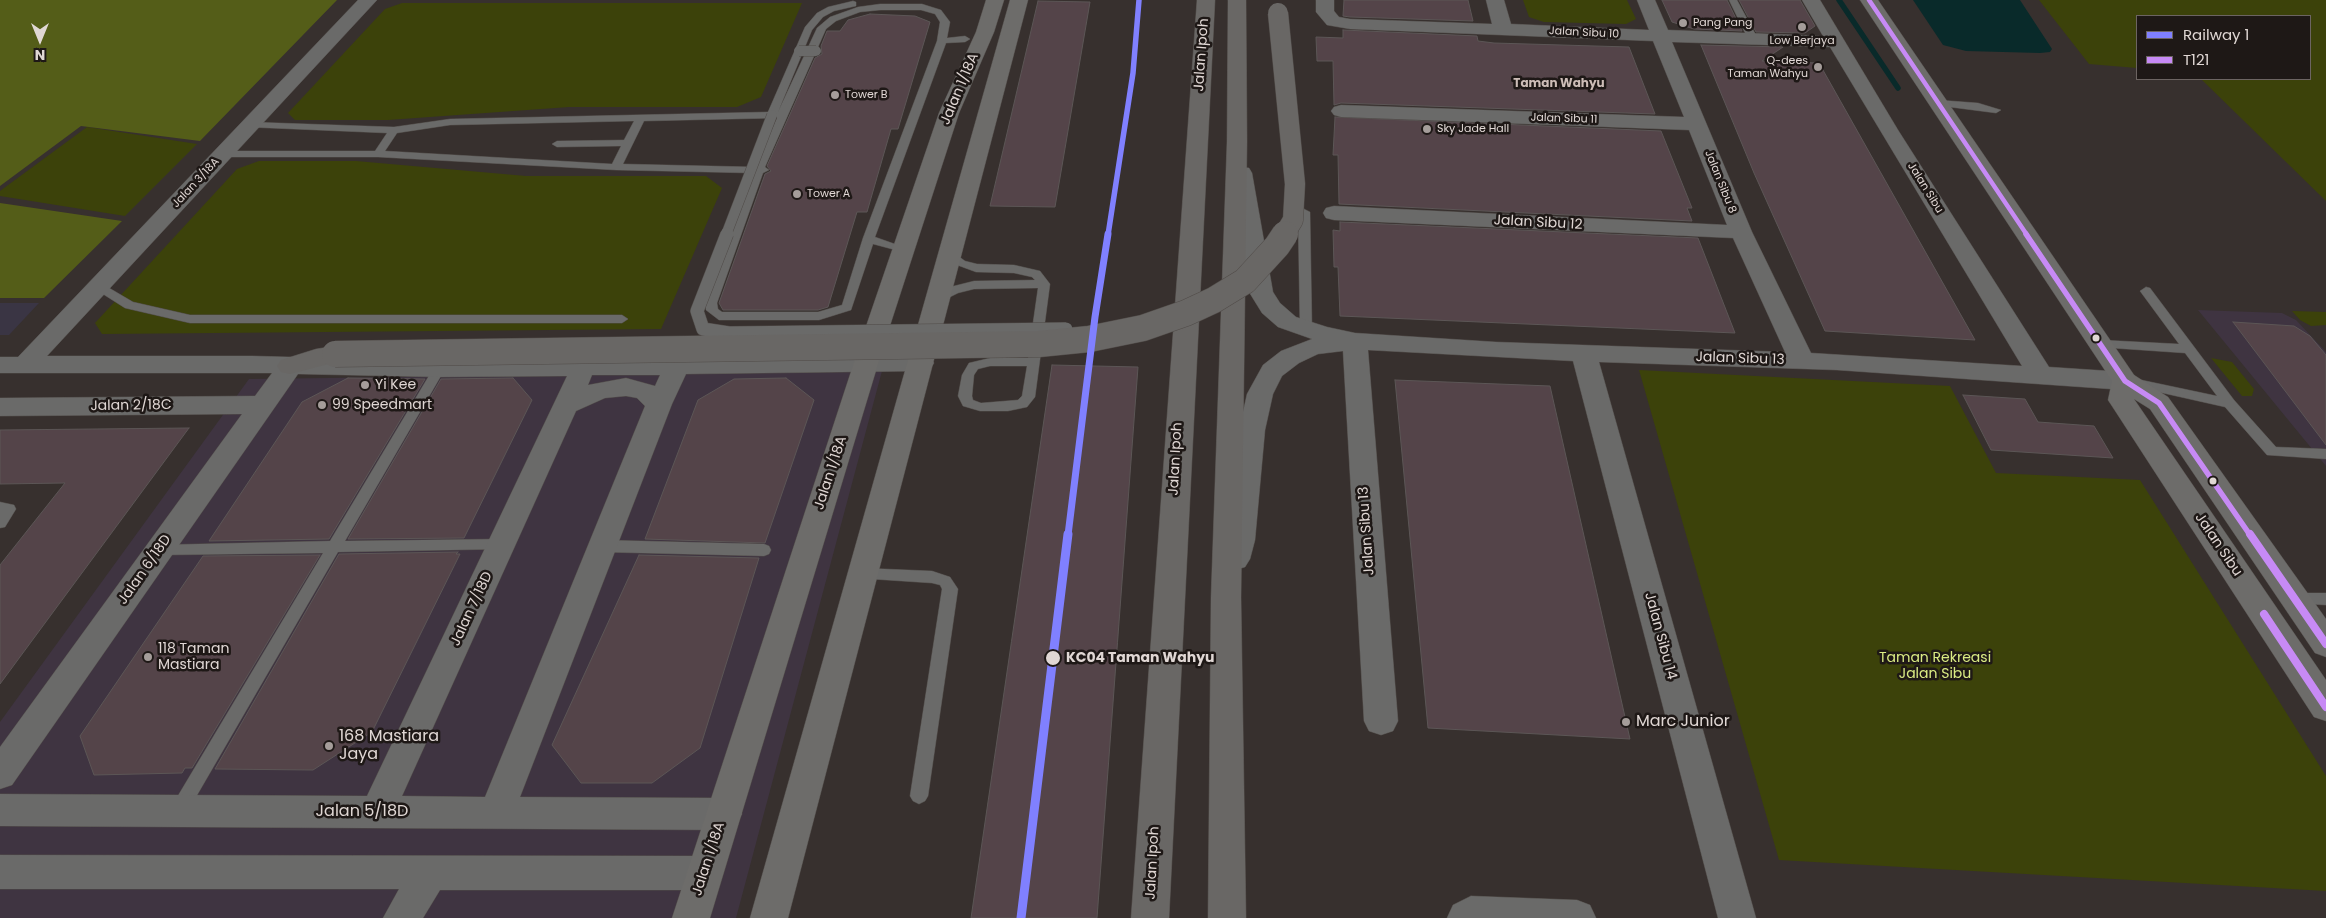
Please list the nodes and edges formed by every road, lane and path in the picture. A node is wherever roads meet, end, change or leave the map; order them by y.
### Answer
1 (368, 0) edge
2 (883, 0) edge
3 (976, 0) edge
4 (995, 0) edge
5 (1019, 0) edge
6 (1206, 0) edge
7 (1237, 0) edge
8 (1325, 0) edge
9 (1494, 0) edge
10 (1646, 0) edge
11 (1733, 0) edge
12 (1811, 0) edge
13 (1868, 0) edge
14 (1276, 7) edge
15 (1502, 30) junction
16 (1662, 36) junction
17 (965, 39) junction
18 (1753, 39) junction
19 (942, 40) junction
20 (1834, 42) junction
21 (799, 51) junction
22 (816, 51) dead end
23 (1938, 103) junction
24 (1996, 110) dead end
25 (1341, 111) dead end
26 (949, 113) junction
27 (786, 115) junction
28 (641, 117) junction
29 (1697, 124) junction
30 (250, 125) junction
31 (394, 130) junction
32 (1237, 142) junction
33 (628, 143) junction
34 (557, 144) dead end
35 (223, 154) junction
36 (378, 154) junction
37 (616, 167) junction
38 (762, 170) junction
39 (1304, 212) dead end
40 (1334, 214) dead end
41 (1741, 232) junction
42 (869, 238) junction
43 (903, 249) junction
44 (950, 253) junction
45 (1044, 284) junction
46 (100, 286) junction
47 (2146, 291) dead end
48 (938, 299) junction
49 (818, 316) junction
50 (622, 319) dead end
51 (1143, 328) junction
52 (1306, 330) junction
53 (1355, 341) junction
54 (2101, 344) junction
55 (2188, 349) junction
56 (869, 353) junction
57 (1584, 354) junction
58 (1802, 361) junction
59 (1034, 362) junction
60 (920, 363) junction
61 (12, 365) edge
62 (290, 366) junction
63 (677, 367) junction
64 (583, 368) junction
65 (439, 369) junction
66 (2041, 375) junction
67 (2126, 381) junction
68 (2229, 403) junction
69 (659, 404) junction
70 (262, 405) junction
71 (567, 405) junction
72 (0, 407) edge
73 (2326, 454) edge
74 (0, 507) edge
75 (0, 523) edge
76 (502, 545) junction
77 (600, 546) junction
78 (334, 548) junction
79 (160, 549) junction
80 (764, 550) dead end
81 (861, 574) junction
82 (1226, 597) junction
83 (2296, 599) junction
84 (2326, 600) edge
85 (2326, 644) edge
86 (2326, 707) edge
87 (1382, 721) dead end
88 (0, 774) edge
89 (919, 796) dead end
90 (0, 810) edge
91 (179, 811) junction
92 (377, 812) junction
93 (496, 813) junction
94 (724, 814) junction
95 (0, 872) edge
96 (430, 873) junction
97 (705, 873) junction
98 (402, 918) edge
99 (691, 918) edge
100 (769, 918) edge
101 (1150, 918) edge
102 (1228, 918) edge
103 (1466, 918) edge
104 (1578, 918) edge
105 (1737, 918) edge

1 - 30 street, Jalan 3/18A
2 - 21 lane
3 - 17 street
4 - 26 street, Jalan 1/18A
5 - 44 street, Jalan 1/18A
6 - 101 highway, Jalan Ipoh
7 - 32 highway
8 - 15 street, Jalan Sibu 10
9 - 15 street
10 - 16 street, Jalan Sibu 8
11 - 18 lane
12 - 20 street, Jalan Sibu
13 - 23 street
14 - 51 highway, bridge
15 - 16 street, Jalan Sibu 10
16 - 18 street, Jalan Sibu 10
16 - 29 street, Jalan Sibu 8
17 - 19 lane
17 - 26 street
18 - 20 street, Jalan Sibu 10
19 - 27 lane
19 - 42 lane
20 - 66 street, Jalan Sibu
21 - 22 lane, bridge
21 - 51 lane, bridge
23 - 24 lane
23 - 54 street
25 - 29 street, Jalan Sibu 11
26 - 43 street, Jalan 1/18A
27 - 28 lane
27 - 38 lane
28 - 31 lane
28 - 33 lane
29 - 41 street, Jalan Sibu 8
30 - 31 lane
30 - 35 street, Jalan 3/18A
31 - 36 lane
32 - 52 street, Jalan Sibu 13
32 - 82 highway
33 - 34 lane
33 - 37 lane
35 - 36 lane
35 - 46 street, Jalan 3/18A
36 - 37 lane
37 - 38 lane
38 - 49 lane
39 - 52 lane
40 - 41 street, Jalan Sibu 12
41 - 58 street, Jalan Sibu 8
42 - 43 lane
42 - 49 lane
43 - 56 street, Jalan 1/18A
44 - 45 lane
44 - 48 street, Jalan 1/18A
45 - 48 lane
45 - 59 lane
46 - 50 lane
46 - 61 street, Jalan 3/18A
47 - 55 lane
48 - 60 street, Jalan 1/18A
49 - 56 lane
51 - 62 highway, bridge
52 - 53 street, Jalan Sibu 13
53 - 57 street, Jalan Sibu 13
53 - 82 street, Jalan Sibu 13
53 - 87 street, Jalan Sibu 13
54 - 55 lane
54 - 67 street
55 - 68 lane
56 - 60 street
56 - 63 street
56 - 94 street, Jalan 1/18A
57 - 58 street, Jalan Sibu 13
57 - 105 street, Jalan Sibu 14
58 - 66 street, Jalan Sibu 13
59 - 59 lane
60 - 81 street, Jalan 1/18A
61 - 62 street
62 - 65 street
62 - 70 street, Jalan 6/18D
63 - 64 street
63 - 69 street
64 - 65 street
64 - 71 street, Jalan 7/18D
65 - 78 lane
66 - 67 street, Jalan Sibu 13
67 - 68 lane
67 - 83 street
67 - 86 street, Jalan Sibu
68 - 73 lane
69 - 71 street
69 - 77 street
70 - 72 street, Jalan 2/18C
70 - 79 street, Jalan 6/18D
71 - 76 street, Jalan 7/18D
74 - 75 lane
76 - 78 lane
76 - 92 street, Jalan 7/18D
77 - 80 lane
77 - 93 street
78 - 79 lane
78 - 91 lane
79 - 88 street, Jalan 6/18D
81 - 89 lane
81 - 100 street, Jalan 1/18A
82 - 102 highway
83 - 84 lane
83 - 85 street
90 - 91 street, Jalan 5/18D
91 - 92 street, Jalan 5/18D
92 - 93 street, Jalan 5/18D
93 - 94 street, Jalan 5/18D
94 - 97 street, Jalan 1/18A
95 - 96 street
96 - 97 street
96 - 98 street
97 - 99 street, Jalan 1/18A
103 - 104 street

